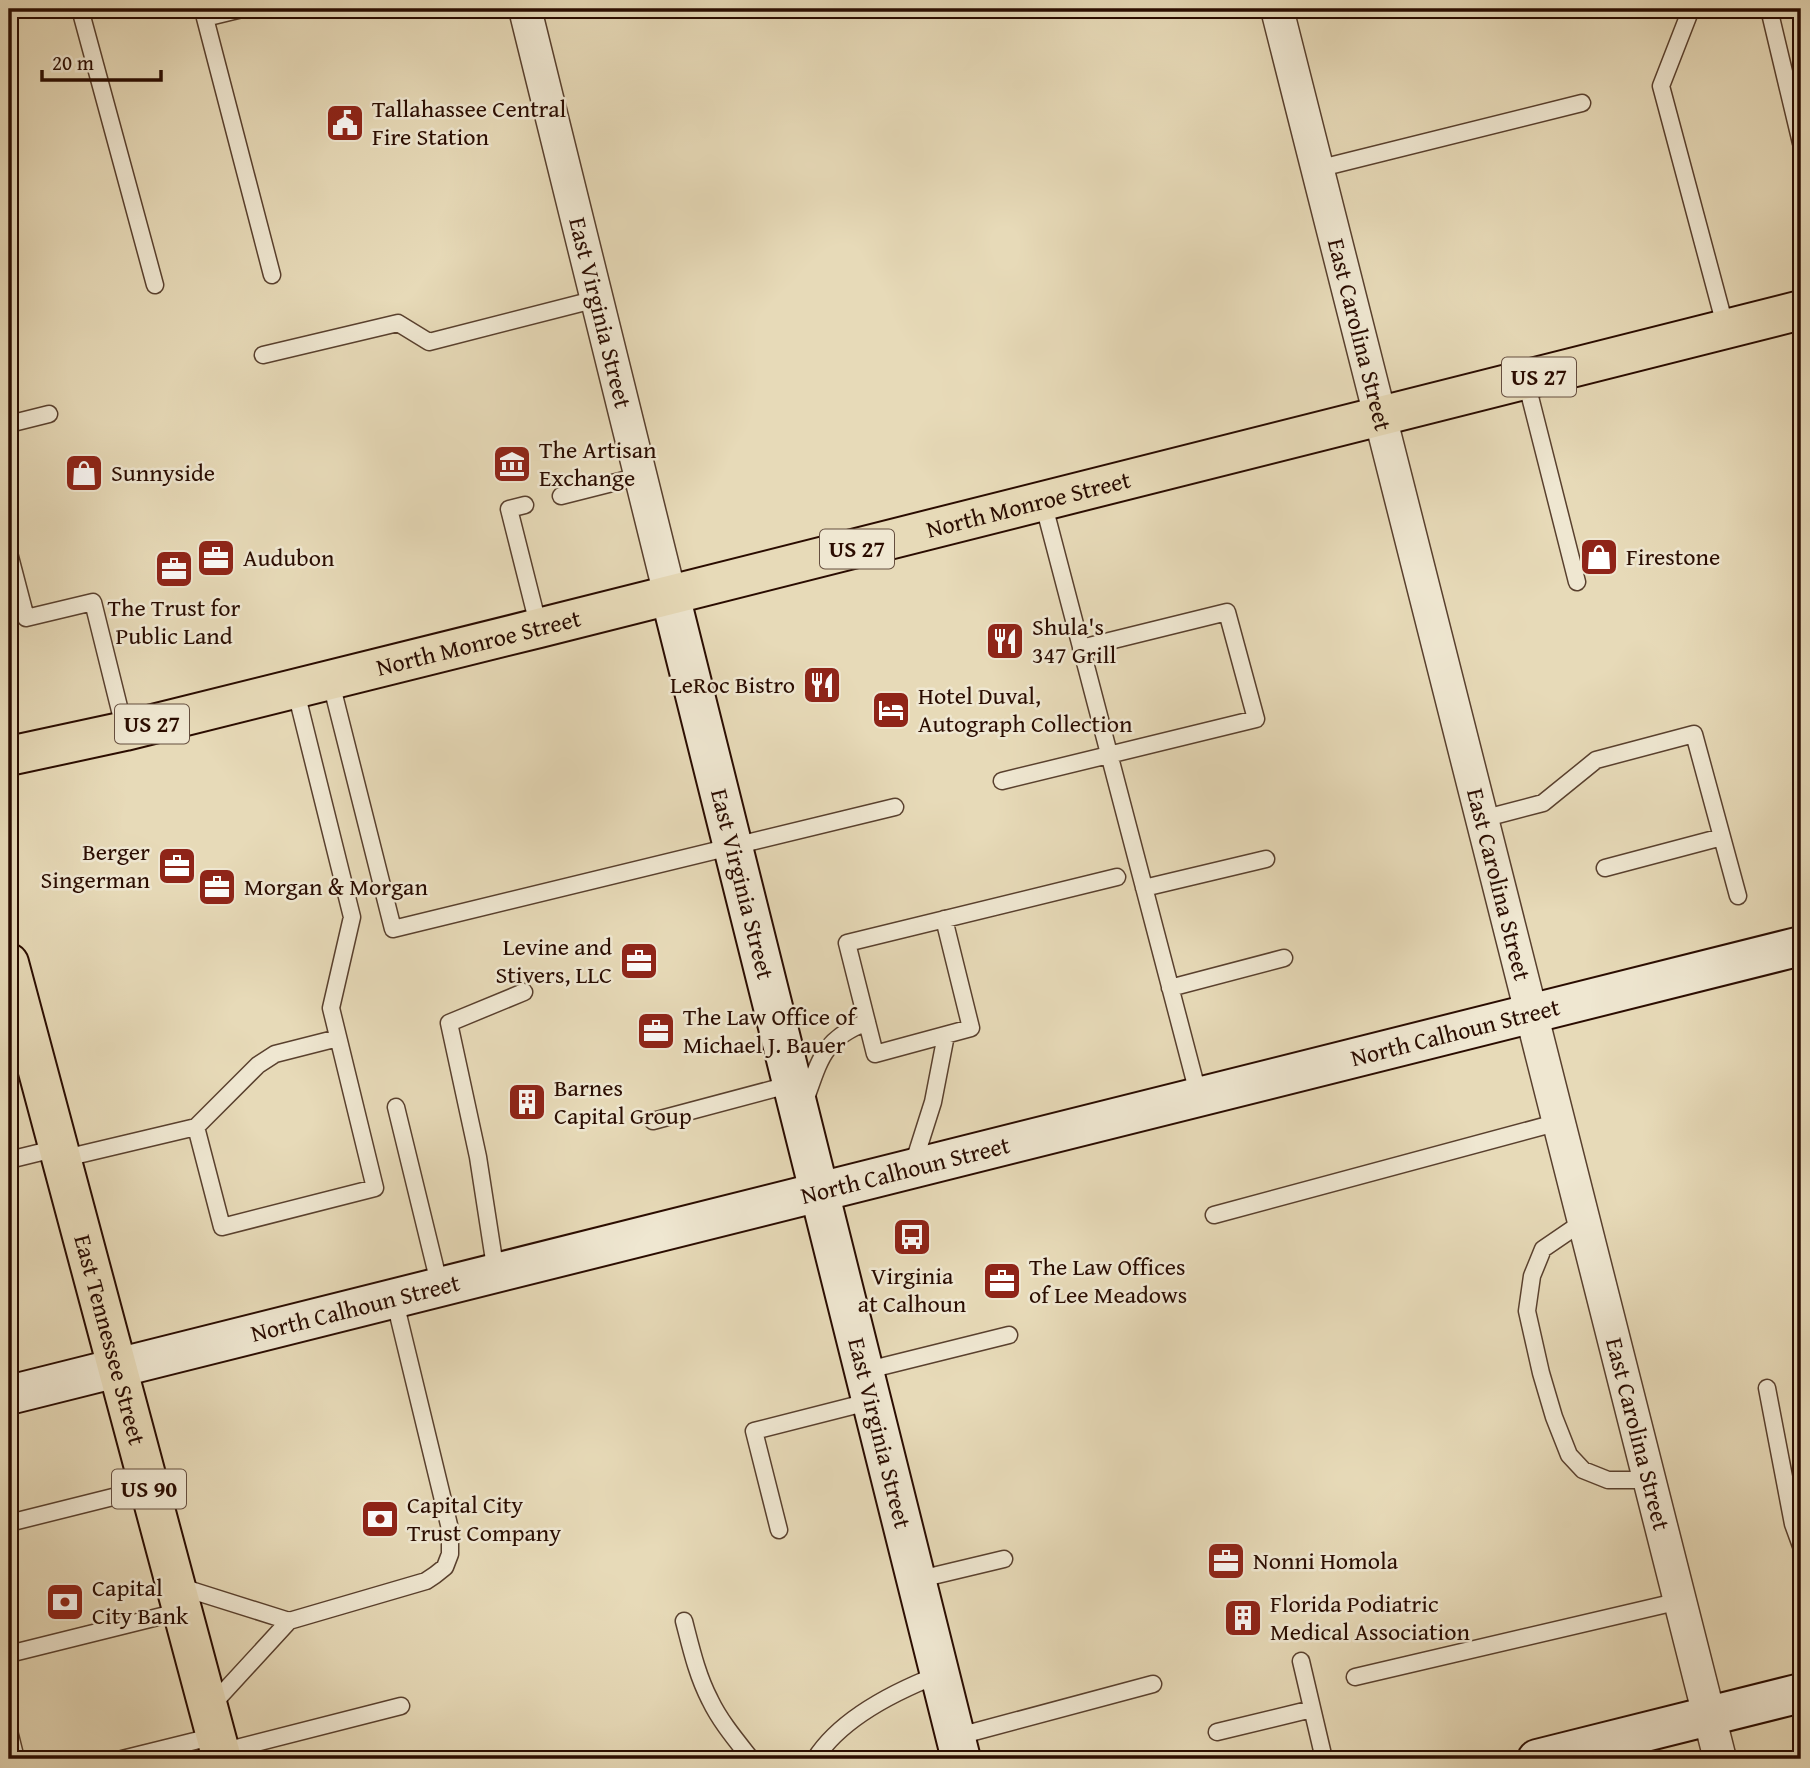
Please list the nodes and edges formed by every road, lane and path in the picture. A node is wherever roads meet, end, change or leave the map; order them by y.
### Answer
1 (80, 9) edge
2 (242, 9) edge
3 (525, 9) edge
4 (1277, 9) edge
5 (1691, 9) edge
6 (1769, 9) edge
7 (1582, 103) dead end
8 (1801, 143) edge
9 (1317, 169) junction
10 (272, 275) dead end
11 (155, 285) dead end
12 (597, 299) junction
13 (1801, 310) edge
14 (1726, 329) junction
15 (263, 355) dead end
16 (1526, 381) junction
17 (48, 414) dead end
18 (1380, 418) junction
19 (9, 424) edge
20 (640, 476) junction
21 (561, 496) dead end
22 (1043, 502) junction
23 (525, 505) dead end
24 (9, 555) edge
25 (1577, 582) dead end
26 (670, 595) junction
27 (539, 628) junction
28 (1081, 648) junction
29 (313, 684) junction
30 (125, 731) junction
31 (9, 756) edge
32 (1109, 756) junction
33 (1002, 781) dead end
34 (895, 807) dead end
35 (1482, 819) junction
36 (1722, 837) junction
37 (733, 847) junction
38 (1266, 859) dead end
39 (1605, 868) dead end
40 (1117, 877) dead end
41 (1144, 888) junction
42 (1738, 896) dead end
43 (944, 919) junction
44 (1801, 946) edge
45 (1284, 958) dead end
46 (9, 963) edge
47 (1170, 988) junction
48 (524, 992) dead end
49 (1532, 1014) junction
50 (867, 1022) junction
51 (946, 1035) junction
52 (338, 1038) junction
53 (1199, 1097) junction
54 (796, 1100) junction
55 (396, 1107) dead end
56 (653, 1121) dead end
57 (1559, 1122) junction
58 (196, 1127) junction
59 (59, 1154) junction
60 (9, 1160) edge
61 (912, 1169) junction
62 (820, 1192) junction
63 (1214, 1215) dead end
64 (1584, 1222) junction
65 (496, 1273) junction
66 (440, 1287) junction
67 (394, 1298) junction
68 (1009, 1335) dead end
69 (116, 1368) junction
70 (868, 1386) junction
71 (1767, 1388) dead end
72 (9, 1395) edge
73 (1649, 1480) junction
74 (149, 1488) junction
75 (9, 1523) edge
76 (779, 1530) dead end
77 (1801, 1546) edge
78 (1004, 1559) dead end
79 (916, 1580) junction
80 (179, 1598) junction
81 (1680, 1601) junction
82 (684, 1620) dead end
83 (289, 1621) junction
84 (9, 1654) edge
85 (1301, 1661) dead end
86 (940, 1674) junction
87 (1355, 1676) dead end
88 (1153, 1684) dead end
89 (1801, 1693) edge
90 (401, 1706) dead end
91 (1312, 1709) junction
92 (1710, 1716) junction
93 (9, 1731) edge
94 (1217, 1732) dead end
95 (216, 1739) edge
96 (958, 1748) edge
97 (16, 1759) edge
98 (122, 1759) edge
99 (751, 1759) edge
100 (815, 1759) edge
101 (1324, 1759) edge
102 (1537, 1759) edge
103 (1720, 1759) edge

1 - 11 lane
2 - 10 lane
3 - 12 street, East Virginia Street
4 - 9 street, East Carolina Street
5 - 14 lane
6 - 8 lane
7 - 9 lane
9 - 18 street, East Carolina Street
12 - 15 lane
12 - 20 street, East Virginia Street
13 - 14 main road, North Monroe Street / US 27
14 - 16 main road, North Monroe Street / US 27
16 - 18 main road, North Monroe Street / US 27
16 - 25 lane
17 - 19 lane
18 - 22 main road, North Monroe Street / US 27
18 - 35 street, East Carolina Street
20 - 21 lane
20 - 26 street, East Virginia Street
22 - 26 main road, North Monroe Street / US 27
22 - 28 lane
23 - 27 lane
24 - 30 lane
26 - 27 main road, North Monroe Street / US 27
26 - 37 street, East Virginia Street
27 - 29 main road, North Monroe Street / US 27
28 - 32 lane
28 - 32 lane
29 - 30 main road, North Monroe Street / US 27
29 - 37 lane
29 - 52 lane
30 - 31 main road, North Monroe Street / US 27
32 - 33 lane
32 - 41 lane
34 - 37 lane
35 - 36 lane
35 - 49 street, East Carolina Street
36 - 39 lane
36 - 42 lane
37 - 54 street, East Virginia Street
38 - 41 lane
40 - 43 lane
41 - 47 lane
43 - 50 lane
43 - 51 lane
44 - 49 street, North Calhoun Street
45 - 47 lane
46 - 59 main road, East Tennessee Street / US 90
47 - 53 lane
48 - 65 lane
49 - 53 street, North Calhoun Street
49 - 57 street, East Carolina Street
50 - 51 lane
50 - 54 lane
51 - 61 lane
52 - 58 lane
52 - 58 lane
53 - 61 street, North Calhoun Street
54 - 56 lane
54 - 62 street, East Virginia Street
55 - 66 lane
57 - 63 lane
57 - 64 street, East Carolina Street
58 - 59 lane
59 - 60 lane
59 - 69 main road, East Tennessee Street / US 90
61 - 62 street, North Calhoun Street
62 - 65 street, North Calhoun Street
62 - 70 street, East Virginia Street
64 - 73 street, East Carolina Street
64 - 73 lane
65 - 66 street, North Calhoun Street
66 - 67 street, North Calhoun Street
67 - 69 street, North Calhoun Street
67 - 83 lane
68 - 70 lane
69 - 72 street, North Calhoun Street
69 - 74 main road, East Tennessee Street / US 90
70 - 76 lane
70 - 79 street, East Virginia Street
71 - 77 lane
73 - 81 street, East Carolina Street
74 - 75 lane
74 - 80 main road, East Tennessee Street / US 90
78 - 79 lane
79 - 86 street, East Virginia Street
80 - 83 lane
80 - 84 lane
80 - 95 main road, East Tennessee Street / US 90
81 - 87 lane
81 - 92 street, East Carolina Street
82 - 99 lane
83 - 95 lane
85 - 91 lane
86 - 96 street, East Virginia Street
86 - 100 lane
88 - 96 lane
89 - 92 street
90 - 95 lane
91 - 94 lane
91 - 101 lane
92 - 102 street
92 - 103 street, East Carolina Street
93 - 97 lane
95 - 98 lane

